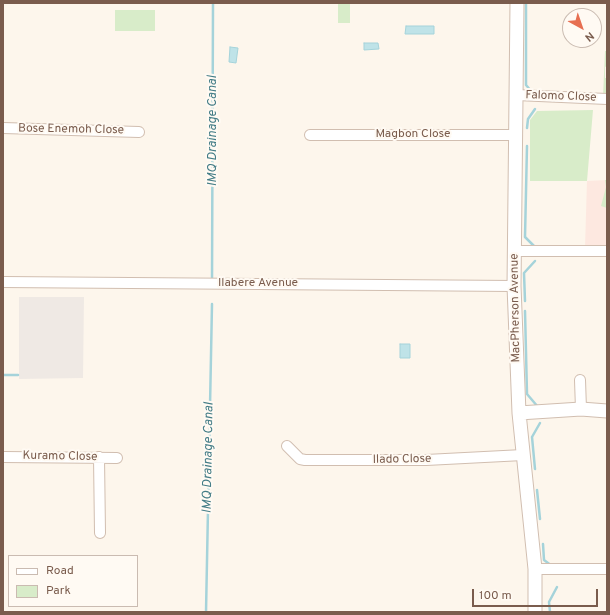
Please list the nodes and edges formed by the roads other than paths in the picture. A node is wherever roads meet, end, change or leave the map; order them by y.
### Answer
1 (516, 3) edge
2 (516, 95) junction
3 (607, 99) edge
4 (3, 128) edge
5 (139, 132) dead end
6 (310, 135) dead end
7 (516, 135) junction
8 (515, 251) junction
9 (607, 251) edge
10 (3, 282) edge
11 (514, 286) junction
12 (580, 380) dead end
13 (581, 409) junction
14 (607, 411) edge
15 (519, 413) junction
16 (287, 446) dead end
17 (523, 455) junction
18 (3, 457) edge
19 (99, 458) junction
20 (117, 458) dead end
21 (100, 533) dead end
22 (535, 569) junction
23 (607, 569) edge
24 (536, 612) edge

1 - 2 street, MacPherson Avenue
2 - 3 street, Falomo Close
2 - 7 street, MacPherson Avenue
4 - 5 street, Bose Enemoh Close
6 - 7 street, Magbon Close
7 - 8 street, MacPherson Avenue
8 - 9 street
8 - 11 street, MacPherson Avenue
10 - 11 street, Ilabere Avenue
11 - 15 street, MacPherson Avenue
12 - 13 street
13 - 14 street
13 - 15 street
15 - 17 street, MacPherson Avenue
16 - 17 street, Ilado Close
17 - 22 street, MacPherson Avenue
18 - 19 street, Kuramo Close
19 - 20 street, Kuramo Close
19 - 21 street
22 - 23 street
22 - 24 street, MacPherson Avenue

